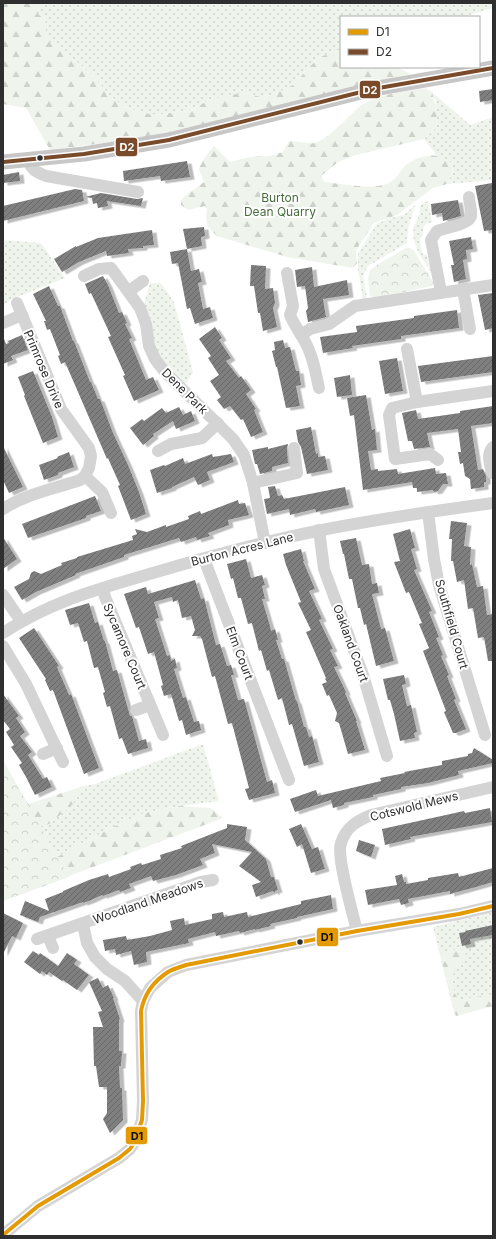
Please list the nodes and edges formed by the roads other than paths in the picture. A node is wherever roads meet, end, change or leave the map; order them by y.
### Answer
1 (493, 68) edge
2 (28, 159) junction
3 (3, 162) edge
4 (138, 192) dead end
5 (469, 196) dead end
6 (287, 273) dead end
7 (84, 276) dead end
8 (143, 282) dead end
9 (493, 285) edge
10 (463, 289) junction
11 (129, 291) junction
12 (441, 292) junction
13 (17, 303) dead end
14 (22, 315) junction
15 (3, 323) edge
16 (470, 329) dead end
17 (301, 335) junction
18 (407, 349) dead end
19 (319, 388) dead end
20 (493, 391) edge
21 (417, 402) junction
22 (218, 423) junction
23 (493, 447) edge
24 (294, 448) dead end
25 (158, 451) dead end
26 (438, 460) dead end
27 (492, 473) edge
28 (85, 476) junction
29 (253, 483) junction
30 (5, 503) edge
31 (493, 503) edge
32 (428, 512) junction
33 (111, 513) dead end
34 (319, 530) junction
35 (265, 543) junction
36 (204, 558) junction
37 (103, 588) junction
38 (3, 595) edge
39 (21, 621) junction
40 (3, 633) edge
41 (3, 646) edge
42 (150, 705) junction
43 (136, 710) dead end
44 (163, 735) dead end
45 (485, 735) dead end
46 (57, 748) junction
47 (43, 754) dead end
48 (387, 756) dead end
49 (63, 762) dead end
50 (289, 780) dead end
51 (493, 787) edge
52 (213, 880) dead end
53 (493, 906) edge
54 (83, 924) junction
55 (357, 931) junction
56 (53, 948) dead end
57 (143, 1001) junction
58 (3, 1235) edge

1 - 2 main road
2 - 3 main road
2 - 4 street
5 - 12 street
6 - 17 street
7 - 11 street, Dene Park
8 - 11 street
9 - 10 street
10 - 12 street
10 - 16 street
11 - 22 street, Dene Park
12 - 17 street
13 - 14 street, Primrose Drive
14 - 15 street, Primrose Drive
14 - 28 street, Primrose Drive
17 - 19 street
18 - 21 street
20 - 21 street
21 - 26 street
22 - 25 street, Dene Park
22 - 29 street, Dene Park
23 - 27 street
24 - 29 street
28 - 30 street
28 - 33 street
29 - 35 street, Dene Park
31 - 32 street, Burton Acres Lane
32 - 34 street, Burton Acres Lane
32 - 45 street, Southfield Court
34 - 35 street, Burton Acres Lane
34 - 48 street, Oakland Court
35 - 36 street, Burton Acres Lane
36 - 37 street, Burton Acres Lane
36 - 50 street, Elm Court
37 - 39 street, Burton Acres Lane
37 - 42 street, Sycamore Court
38 - 39 street
39 - 40 street, Burton Acres Lane
41 - 46 street
42 - 43 street, Sycamore Court
42 - 44 street, Sycamore Court
46 - 47 street
46 - 49 street
51 - 55 street, Cotswold Mews
52 - 54 street, Woodland Meadows
53 - 55 street
54 - 56 street, Woodland Meadows
54 - 57 street, Woodland Meadows
55 - 57 street
57 - 58 street

